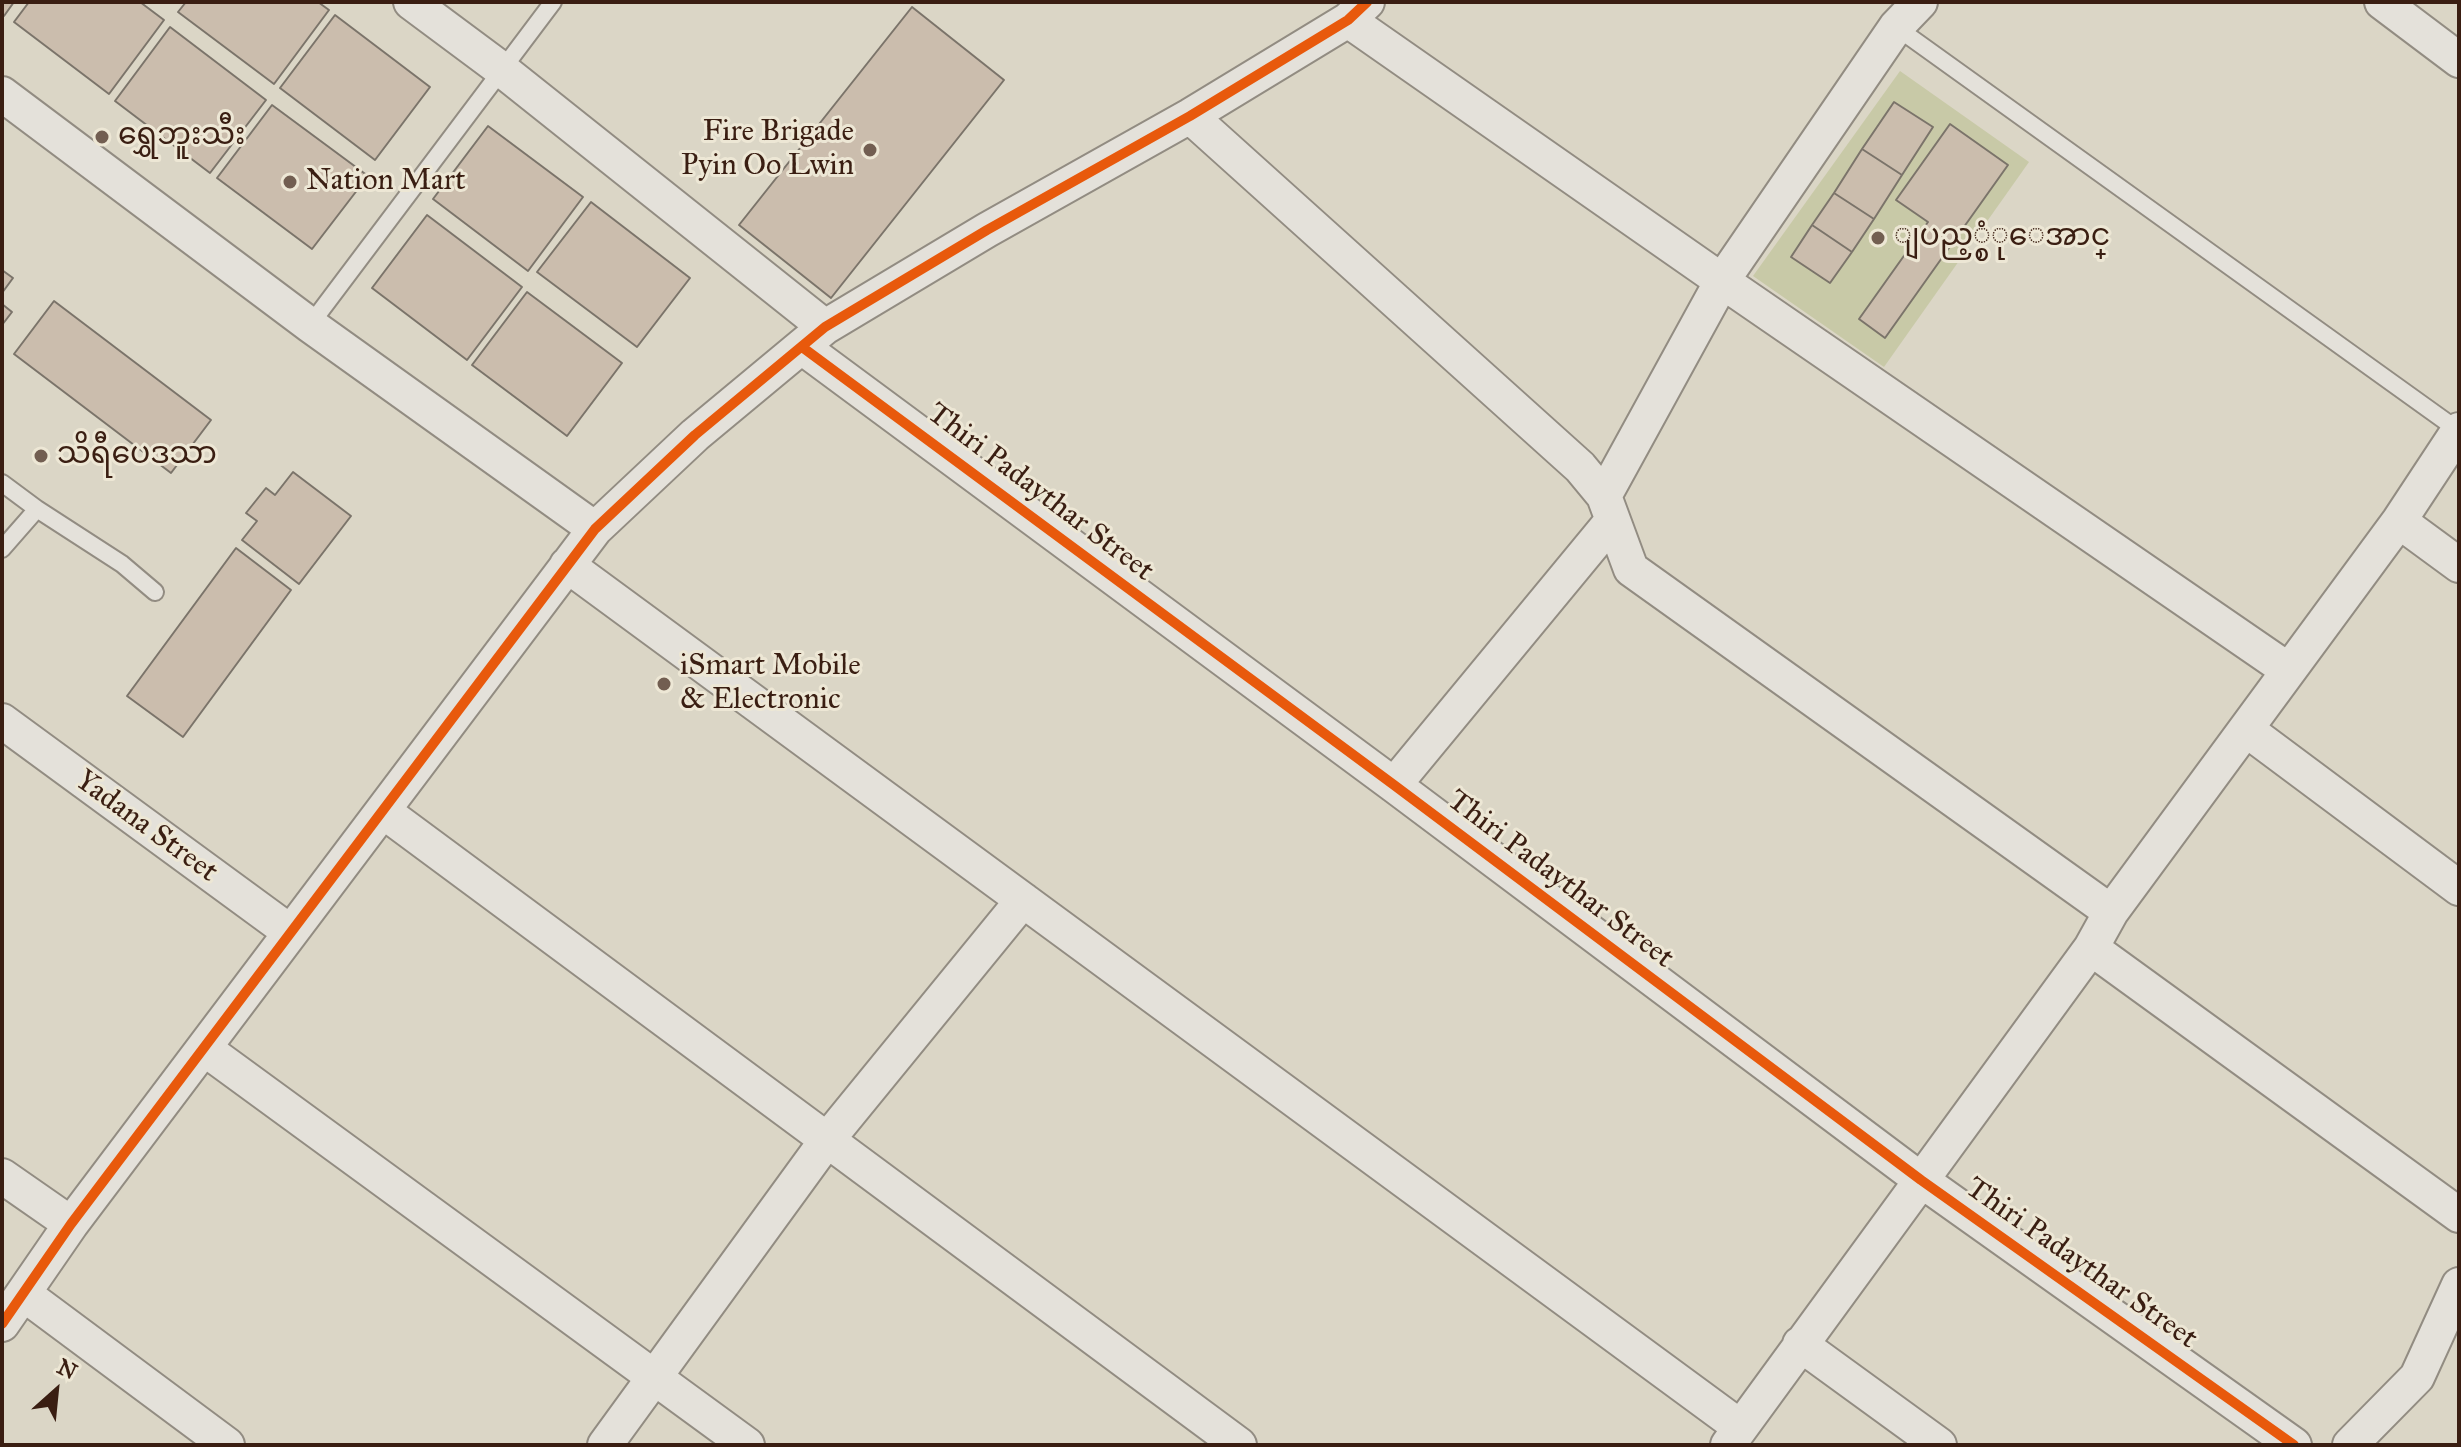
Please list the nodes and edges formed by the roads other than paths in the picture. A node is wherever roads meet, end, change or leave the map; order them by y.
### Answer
1 (411, 2) edge
2 (553, 2) edge
3 (1920, 2) edge
4 (2382, 2) edge
5 (1358, 11) edge
6 (1896, 27) junction
7 (2459, 60) edge
8 (501, 69) junction
9 (2, 94) edge
10 (1190, 116) junction
11 (1722, 281) junction
12 (310, 325) junction
13 (813, 337) junction
14 (2459, 430) edge
15 (2, 483) edge
16 (37, 509) junction
17 (1608, 509) junction
18 (2399, 521) junction
19 (595, 529) junction
20 (2, 549) edge
21 (567, 565) junction
22 (2459, 565) edge
23 (155, 592) dead end
24 (2288, 670) junction
25 (2, 721) edge
26 (2247, 730) junction
27 (1394, 785) junction
28 (383, 811) junction
29 (2459, 888) edge
30 (1023, 900) junction
31 (2111, 912) junction
32 (290, 932) junction
33 (2091, 948) junction
34 (205, 1049) junction
35 (827, 1140) junction
36 (2, 1176) edge
37 (1921, 1180) junction
38 (2459, 1215) edge
39 (71, 1224) junction
40 (2459, 1285) edge
41 (24, 1294) junction
42 (2, 1324) edge
43 (1800, 1344) junction
44 (653, 1377) junction
45 (1734, 1436) edge
46 (227, 1445) edge
47 (605, 1445) edge
48 (747, 1445) edge
49 (1239, 1445) edge
50 (1939, 1445) edge
51 (2294, 1445) edge
52 (2350, 1445) edge

1 - 8 street, Thiri Padaythar Street
2 - 8 lane
3 - 6 street
4 - 7 street
5 - 10 street
5 - 11 street
6 - 11 street
6 - 14 lane
8 - 12 lane
8 - 13 street, Thiri Padaythar Street
9 - 12 street
10 - 13 street
10 - 17 street
11 - 17 street
11 - 24 street
12 - 19 street
13 - 19 street
13 - 27 street, Thiri Padaythar Street
14 - 18 street
15 - 16 lane
16 - 20 lane
16 - 23 lane
17 - 27 street
17 - 31 street
18 - 22 street
18 - 24 street
19 - 21 street
21 - 28 street
21 - 30 street
24 - 26 street
25 - 32 street, Yadana Street
26 - 29 street
26 - 31 street
27 - 37 street, Thiri Padaythar Street
28 - 32 street
28 - 35 street
30 - 35 street
30 - 45 street
31 - 33 street
32 - 34 street
33 - 37 street
33 - 38 street
34 - 39 street
34 - 44 street
35 - 44 street
35 - 49 street
36 - 39 street
37 - 43 street
37 - 51 street, Thiri Padaythar Street
39 - 41 street
40 - 52 street
41 - 42 street
41 - 46 street
43 - 45 street
43 - 50 street
44 - 47 street
44 - 48 street

